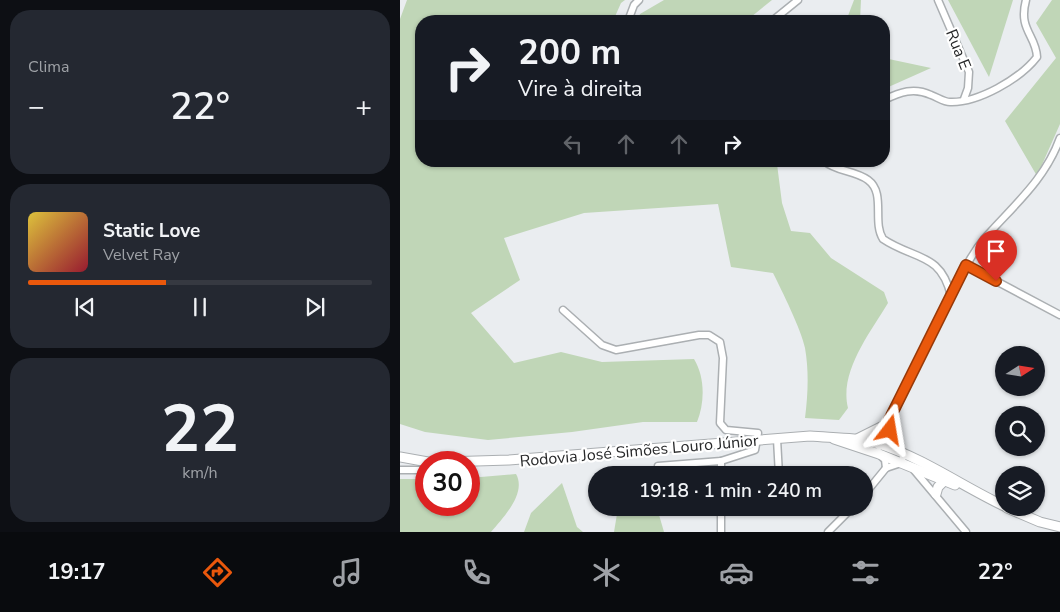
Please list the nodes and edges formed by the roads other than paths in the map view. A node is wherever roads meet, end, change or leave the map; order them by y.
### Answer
1 (639, 0) edge
2 (798, 0) edge
3 (938, 0) edge
4 (1026, 0) edge
5 (630, 15) edge
6 (779, 15) edge
7 (890, 97) edge
8 (964, 99) junction
9 (1060, 138) edge
10 (834, 167) edge
11 (966, 265) junction
12 (952, 296) junction
13 (563, 310) dead end
14 (1060, 315) edge
15 (887, 424) junction
16 (834, 438) junction
17 (777, 439) junction
18 (857, 439) junction
19 (758, 440) junction
20 (879, 444) junction
21 (878, 454) junction
22 (400, 457) edge
23 (903, 459) junction
24 (415, 460) edge
25 (480, 461) edge
26 (721, 461) junction
27 (924, 464) junction
28 (658, 466) dead end
29 (721, 466) edge
30 (778, 466) edge
31 (912, 467) junction
32 (886, 468) junction
33 (400, 470) edge
34 (415, 470) edge
35 (927, 473) junction
36 (944, 480) junction
37 (873, 484) edge
38 (980, 494) junction
39 (936, 496) junction
40 (995, 502) edge
41 (721, 516) edge
42 (844, 516) edge
43 (1026, 516) edge
44 (1060, 527) edge
45 (722, 532) edge
46 (828, 532) edge
47 (966, 532) edge

1 - 5 street
2 - 6 street
3 - 8 street, Rua E
4 - 8 street
7 - 8 street
9 - 11 street
10 - 12 street
11 - 12 street
11 - 14 street
12 - 15 street
13 - 19 street
15 - 18 main road
15 - 20 street
15 - 23 street
16 - 17 main road, Rodovia José Simões Louro Júnior
16 - 18 main road, Rodovia José Simões Louro Júnior
16 - 21 main road, Rodovia José Simões Louro Júnior
17 - 19 main road, Rodovia José Simões Louro Júnior
17 - 30 street
18 - 20 main road, Rodovia José Simões Louro Júnior
19 - 25 main road, Rodovia José Simões Louro Júnior
19 - 26 street
20 - 21 street
20 - 23 main road, Rodovia José Simões Louro Júnior
21 - 23 main road, Rodovia José Simões Louro Júnior
21 - 32 street
22 - 24 main road
23 - 27 main road, Rodovia José Simões Louro Júnior
23 - 31 main road, Rodovia José Simões Louro Júnior
23 - 32 street
26 - 28 street
26 - 29 street
27 - 35 street
27 - 38 main road, Rodovia José Simões Louro Júnior
31 - 35 main road, Rodovia José Simões Louro Júnior
31 - 39 street
32 - 37 street
33 - 34 street
35 - 36 main road, Rodovia José Simões Louro Júnior
35 - 39 street
36 - 38 main road, Rodovia José Simões Louro Júnior
36 - 39 main road
38 - 40 main road, Rodovia José Simões Louro Júnior
39 - 47 street
41 - 45 street
42 - 46 street
43 - 44 main road, Rodovia José Simões Louro Júnior

